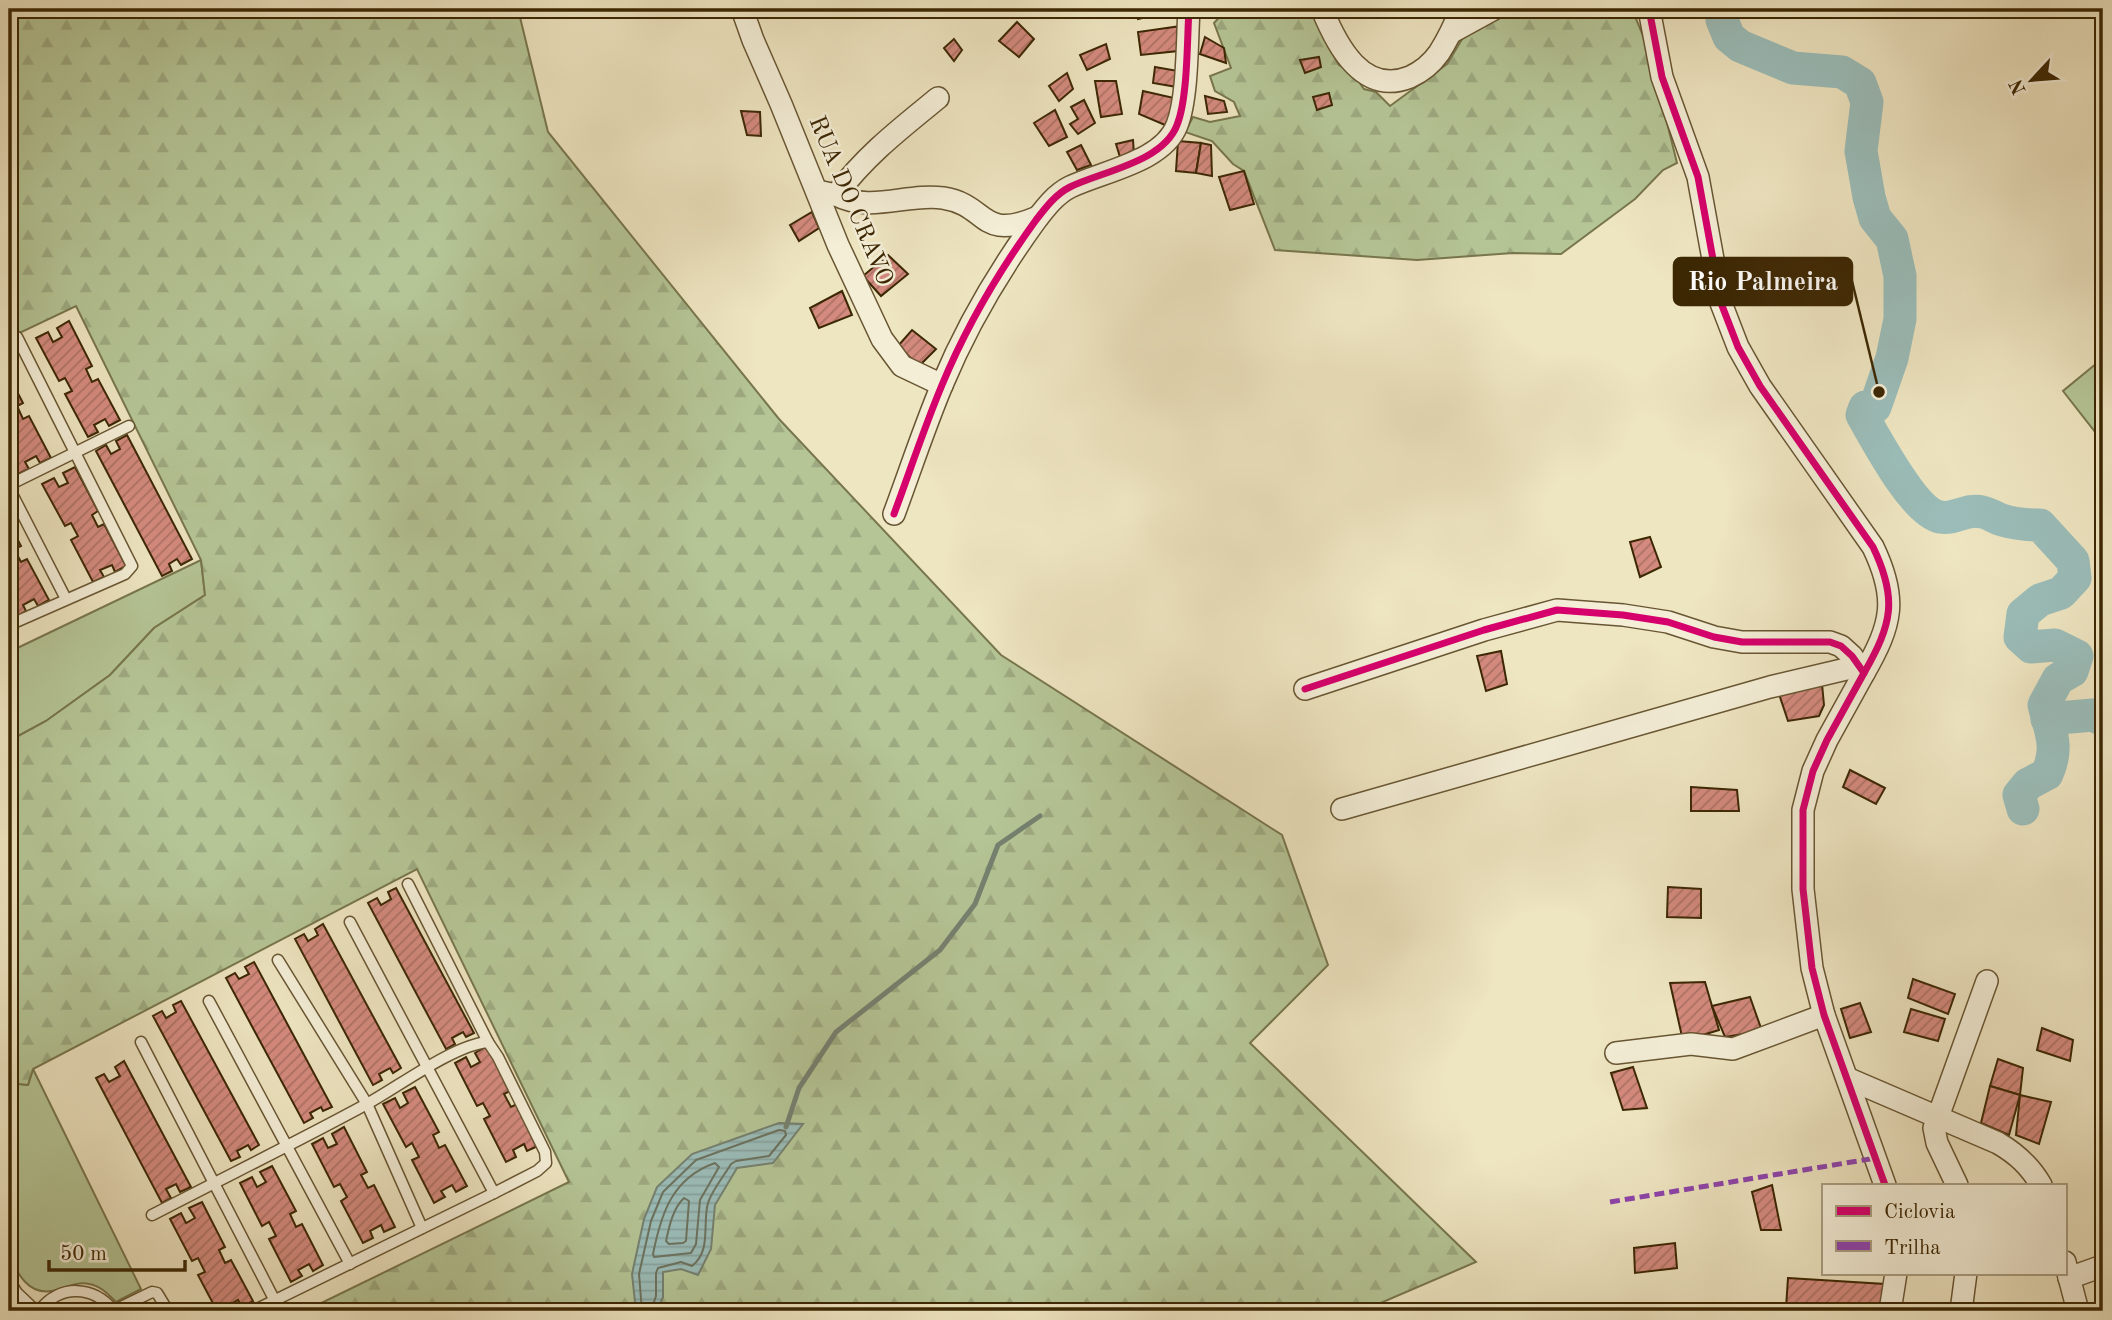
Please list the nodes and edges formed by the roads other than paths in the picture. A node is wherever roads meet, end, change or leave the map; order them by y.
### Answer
1 (742, 9) edge
2 (1189, 9) edge
3 (1322, 9) edge
4 (1461, 9) edge
5 (1494, 9) edge
6 (1648, 9) edge
7 (1452, 32) junction
8 (938, 98) dead end
9 (827, 193) junction
10 (1038, 217) junction
11 (17, 337) dead end
12 (942, 385) junction
13 (129, 426) dead end
14 (76, 452) junction
15 (9, 486) edge
16 (894, 514) dead end
17 (66, 598) junction
18 (9, 625) edge
19 (1861, 669) junction
20 (1305, 689) dead end
21 (1342, 810) dead end
22 (408, 884) dead end
23 (350, 922) dead end
24 (278, 960) dead end
25 (1987, 981) dead end
26 (209, 1000) dead end
27 (1824, 1015) junction
28 (141, 1042) dead end
29 (488, 1042) junction
30 (1616, 1053) dead end
31 (427, 1068) junction
32 (1849, 1079) junction
33 (367, 1104) junction
34 (1937, 1118) junction
35 (286, 1145) junction
36 (214, 1183) junction
37 (1885, 1184) edge
38 (1957, 1184) edge
39 (2040, 1184) edge
40 (494, 1193) junction
41 (152, 1215) dead end
42 (422, 1228) junction
43 (350, 1264) junction
44 (2101, 1265) edge
45 (2067, 1270) edge
46 (1896, 1274) edge
47 (1966, 1274) edge
48 (9, 1280) edge
49 (275, 1301) junction
50 (37, 1311) edge
51 (113, 1311) edge
52 (168, 1311) edge
53 (253, 1311) edge
54 (1890, 1311) edge
55 (1961, 1311) edge
56 (2078, 1311) edge

1 - 9 street, RUA DO CRAVO
2 - 10 street
3 - 7 street
4 - 7 street
5 - 7 street
6 - 19 street
8 - 9 street
9 - 10 street
9 - 12 street, RUA DO CRAVO
10 - 12 street
11 - 14 lane
12 - 16 street
13 - 14 lane
14 - 15 lane
14 - 17 lane
15 - 17 lane
17 - 18 lane
19 - 20 street
19 - 21 street
19 - 27 street
22 - 29 lane
23 - 31 lane
24 - 33 lane
25 - 34 street
26 - 35 lane
27 - 30 street
27 - 32 street
28 - 36 lane
29 - 31 lane
29 - 40 lane
31 - 33 lane
31 - 40 lane
32 - 34 street
32 - 37 street
33 - 35 lane
33 - 42 lane
34 - 38 street
34 - 39 street
35 - 36 lane
35 - 43 lane
36 - 41 lane
36 - 49 lane
40 - 42 lane
42 - 43 lane
43 - 49 lane
44 - 45 street
45 - 56 street
46 - 54 street
47 - 55 street
48 - 50 lane
49 - 53 lane
50 - 51 lane
51 - 52 lane

